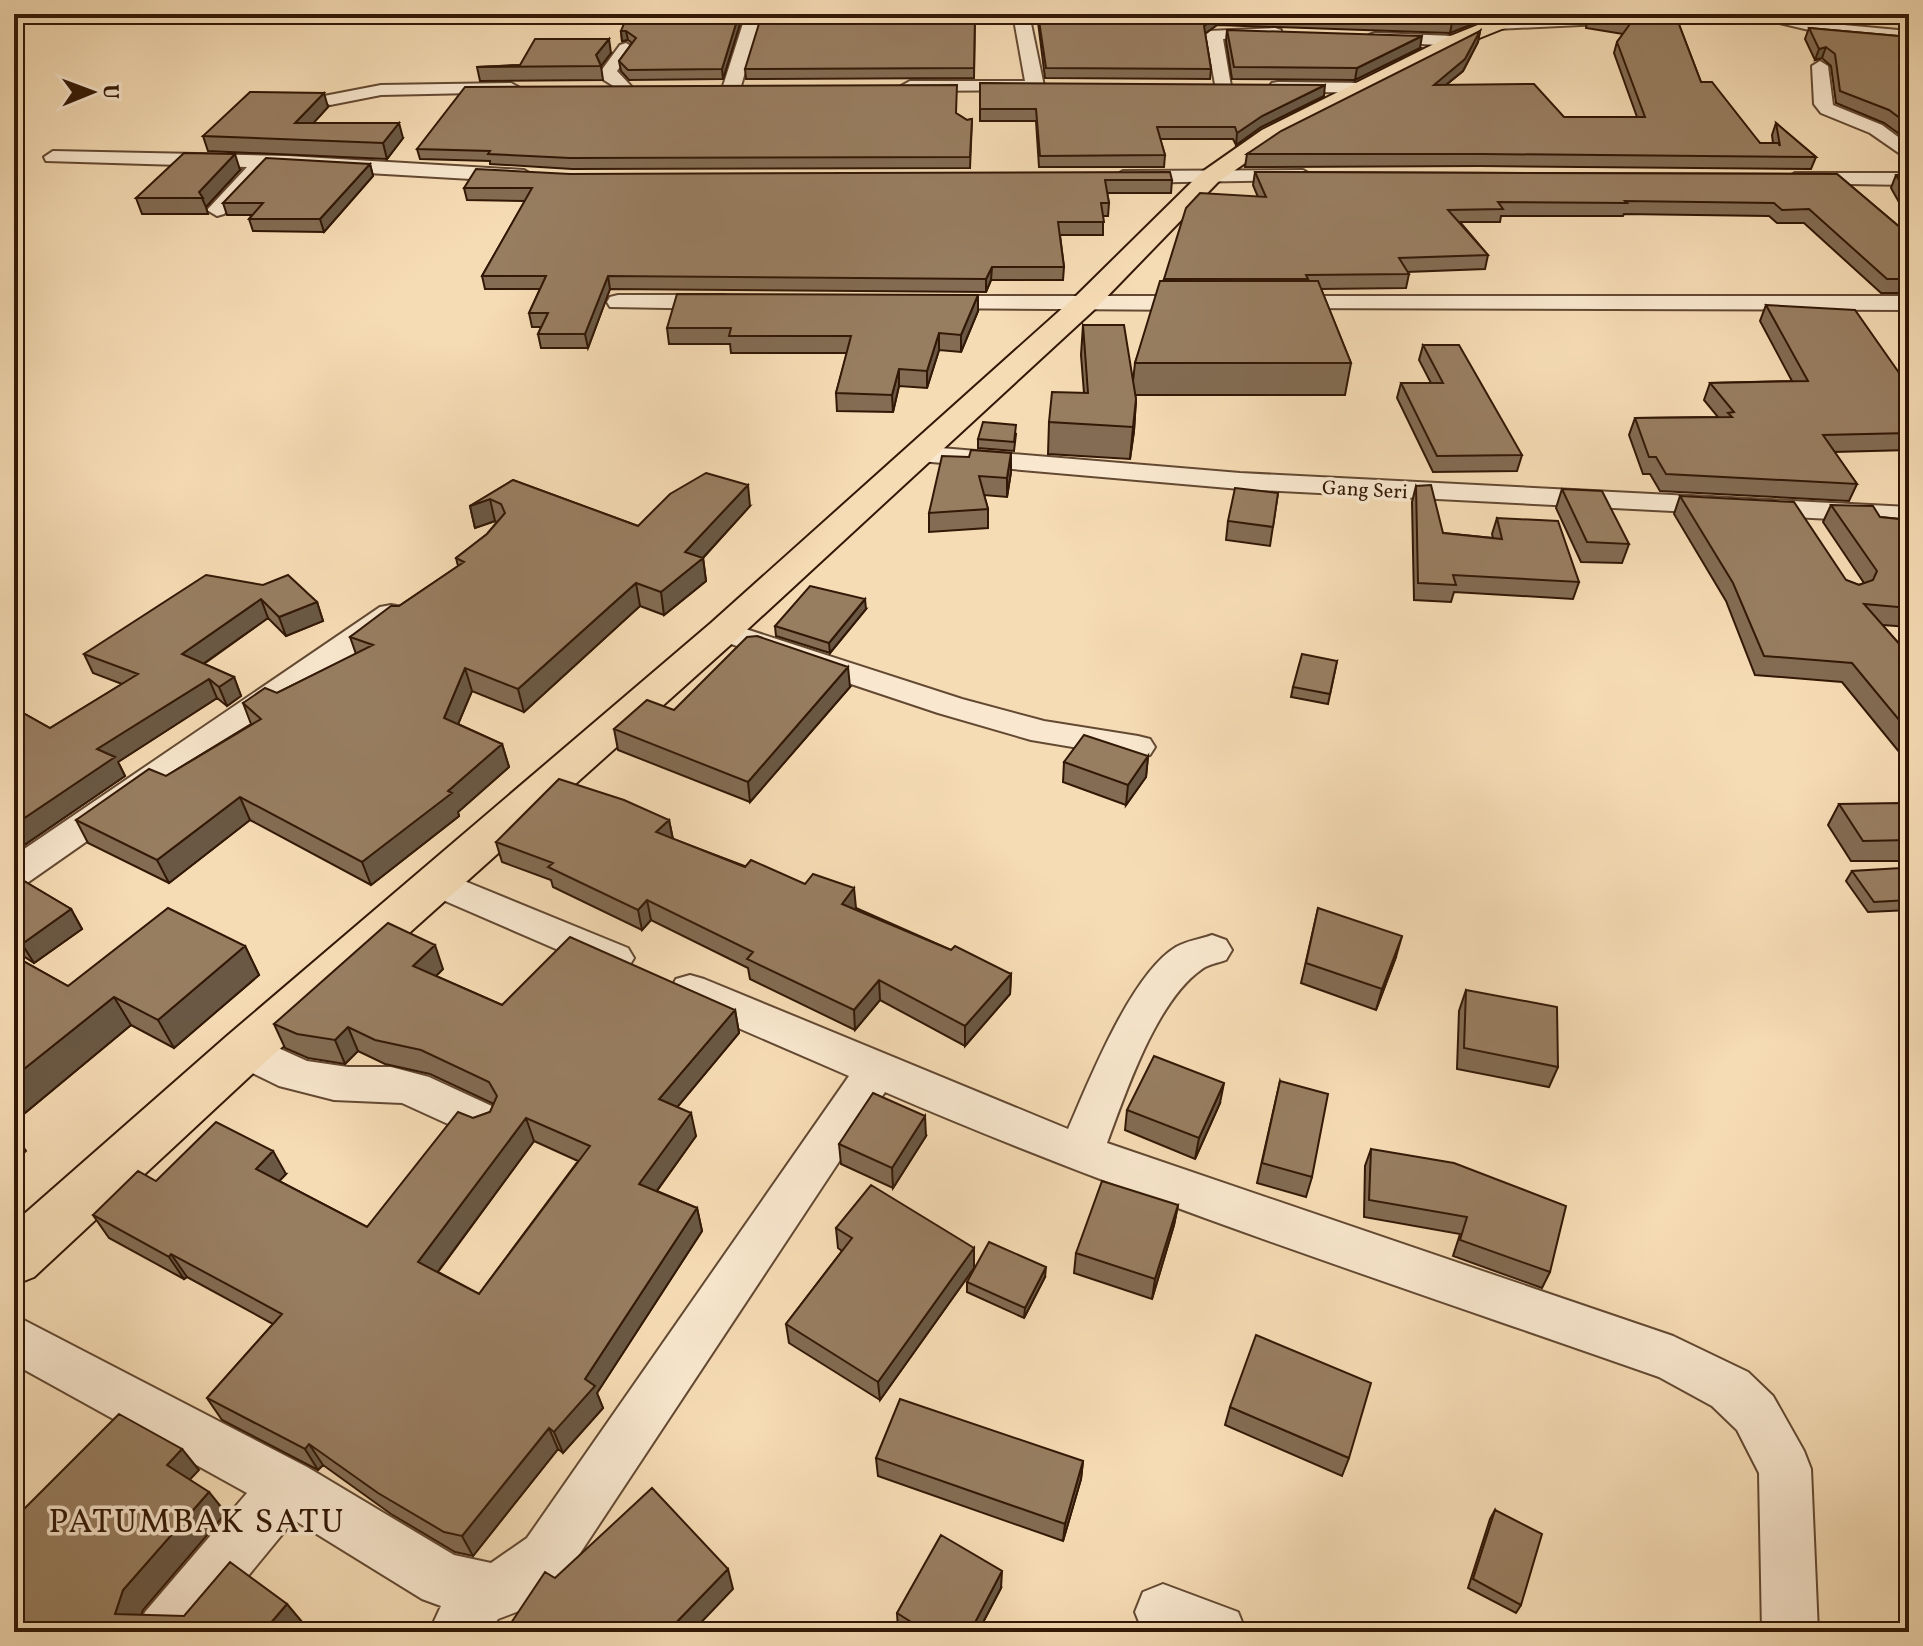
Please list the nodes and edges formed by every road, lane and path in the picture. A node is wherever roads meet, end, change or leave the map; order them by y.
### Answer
1 (754, 14) edge
2 (1021, 14) edge
3 (1249, 14) edge
4 (1522, 14) edge
5 (1758, 14) edge
6 (1617, 20) edge
7 (1497, 24) junction
8 (1829, 28) junction
9 (1259, 32) junction
10 (1289, 34) edge
11 (1909, 36) edge
12 (1364, 37) edge
13 (1455, 41) junction
14 (1835, 45) edge
15 (626, 48) edge
16 (1820, 66) edge
17 (732, 86) edge
18 (898, 86) edge
19 (971, 86) junction
20 (1222, 86) edge
21 (595, 87) edge
22 (1266, 87) edge
23 (523, 88) edge
24 (1367, 88) junction
25 (330, 100) dead end
26 (967, 105) dead end
27 (1909, 154) edge
28 (53, 157) dead end
29 (262, 162) junction
30 (1317, 176) edge
31 (546, 177) edge
32 (1107, 177) edge
33 (1210, 177) junction
34 (1782, 179) edge
35 (1909, 179) edge
36 (217, 210) dead end
37 (618, 302) dead end
38 (742, 302) edge
39 (914, 303) edge
40 (1085, 303) junction
41 (1228, 303) edge
42 (1259, 303) edge
43 (1909, 303) edge
44 (917, 454) junction
45 (1796, 508) junction
46 (1909, 515) edge
47 (1820, 544) edge
48 (419, 595) edge
49 (724, 631) junction
50 (1138, 747) dead end
51 (14, 874) edge
52 (435, 882) junction
53 (1212, 950) dead end
54 (245, 1050) junction
55 (877, 1070) junction
56 (481, 1121) edge
57 (1081, 1152) junction
58 (14, 1259) edge
59 (14, 1338) edge
60 (288, 1486) junction
61 (470, 1612) edge
62 (1163, 1612) dead end
63 (165, 1632) edge
64 (1218, 1632) edge
65 (1790, 1632) edge

1 - 17 street
2 - 19 street
3 - 9 street
4 - 7 main road
5 - 8 street
6 - 7 street
7 - 13 main road
8 - 11 street
8 - 14 street
9 - 10 street
9 - 20 street
12 - 13 street
13 - 24 main road
15 - 21 street
16 - 27 street
18 - 19 street
19 - 26 street
22 - 24 street
23 - 25 street
24 - 33 main road
28 - 29 street
29 - 31 street
29 - 36 street
30 - 33 street
32 - 33 street
33 - 40 main road
34 - 35 street
37 - 38 street
39 - 40 street
40 - 41 street
40 - 44 main road
42 - 43 street
44 - 45 street, Gang Seri
44 - 49 main road
45 - 46 street, Gang Seri
45 - 47 street
48 - 51 street
49 - 50 street
49 - 52 main road
52 - 54 main road
52 - 55 street
53 - 57 street
54 - 56 street
54 - 58 main road
55 - 57 street
55 - 61 street
57 - 65 street
59 - 60 street
60 - 61 street
60 - 63 street
62 - 64 street

